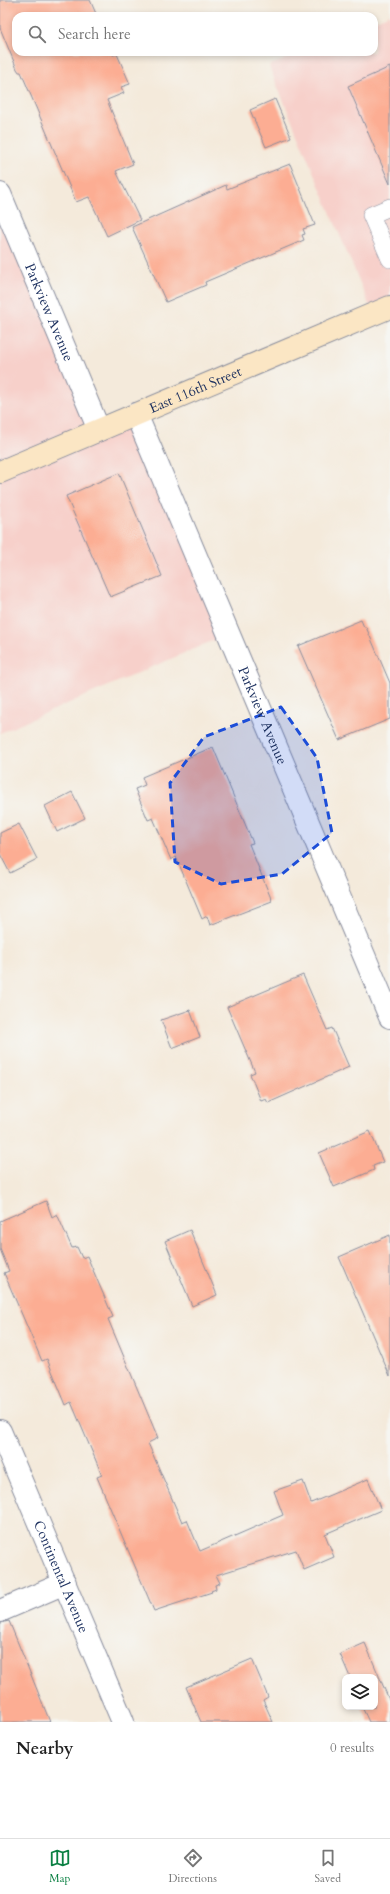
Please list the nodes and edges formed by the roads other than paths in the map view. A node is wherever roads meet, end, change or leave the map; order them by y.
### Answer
1 (0, 194) edge
2 (390, 207) edge
3 (390, 259) edge
4 (390, 306) edge
5 (136, 414) junction
6 (99, 430) junction
7 (0, 472) edge
8 (390, 1017) edge
9 (0, 1431) edge
10 (65, 1583) junction
11 (0, 1611) edge
12 (123, 1722) edge

1 - 6 street, Parkview Avenue
2 - 3 lane
4 - 5 main road, East 116th Street
5 - 6 main road, East 116th Street
5 - 8 street, Parkview Avenue
6 - 7 main road, East 116th Street
9 - 10 street, Continental Avenue
10 - 11 street
10 - 12 street, Continental Avenue

